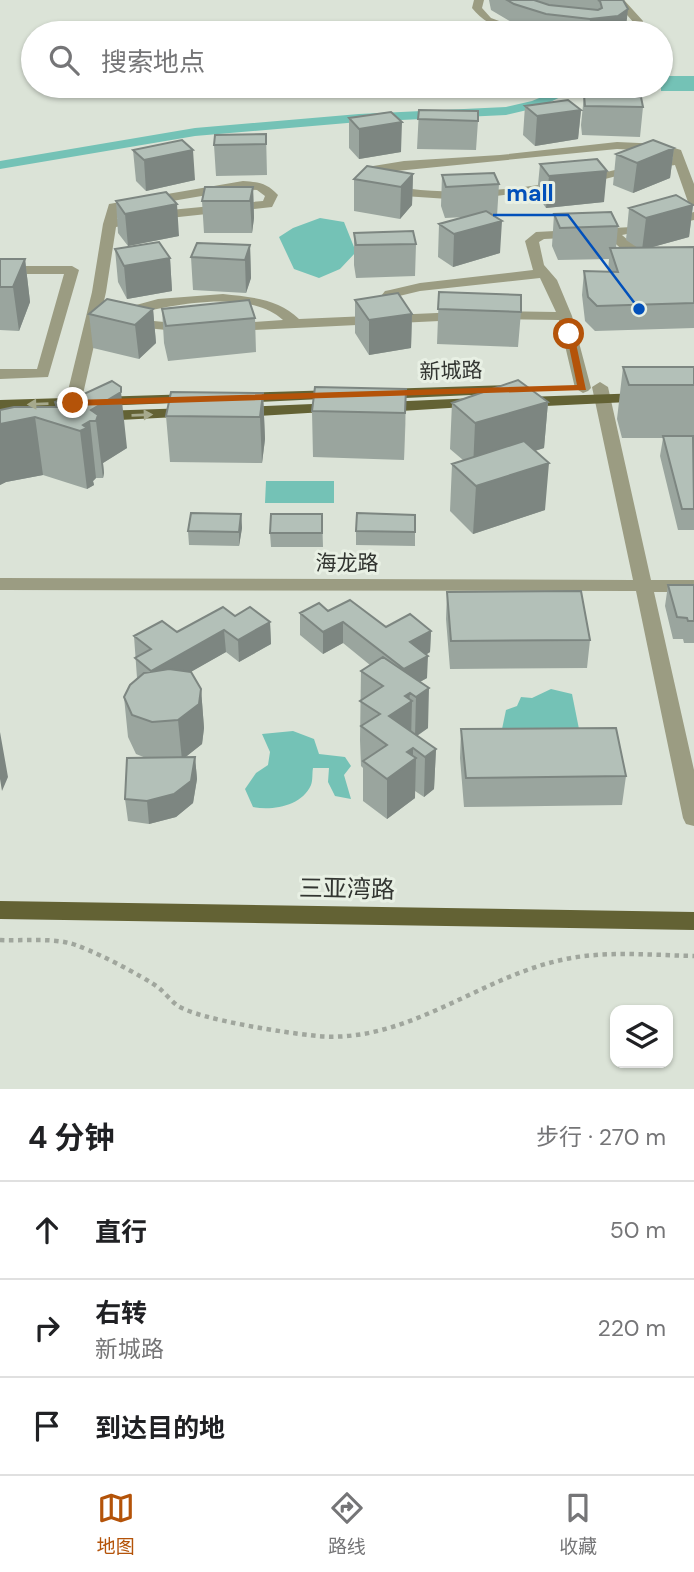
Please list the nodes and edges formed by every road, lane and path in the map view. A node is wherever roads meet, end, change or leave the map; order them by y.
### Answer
1 (478, 0) edge
2 (619, 0) edge
3 (491, 21) edge
4 (637, 21) edge
5 (680, 160) junction
6 (694, 202) edge
7 (694, 216) edge
8 (109, 224) junction
9 (610, 232) junction
10 (694, 259) edge
11 (0, 270) edge
12 (544, 273) junction
13 (565, 316) junction
14 (100, 320) junction
15 (368, 321) junction
16 (295, 324) junction
17 (0, 374) edge
18 (583, 388) junction
19 (654, 392) edge
20 (602, 393) junction
21 (359, 401) junction
22 (73, 403) junction
23 (0, 405) edge
24 (215, 406) junction
25 (0, 420) edge
26 (0, 584) edge
27 (694, 586) edge
28 (644, 587) junction
29 (694, 818) edge
30 (0, 911) edge
31 (694, 921) edge
32 (0, 940) edge
33 (694, 956) edge

1 - 3 street
2 - 4 street
5 - 5 street
5 - 6 street
7 - 9 street
8 - 8 street
8 - 14 street
9 - 10 street
9 - 12 street
11 - 17 street
12 - 13 street
12 - 15 street
13 - 15 street
13 - 18 street
14 - 16 street
14 - 16 street
14 - 22 street
15 - 16 street
18 - 20 main road, 新城路
18 - 21 main road, 新城路
19 - 20 main road, 新城路
20 - 21 main road, 新城路
20 - 28 street
21 - 24 main road, 新城路
22 -> 23 main road, 新城路
22 - 24 main road, 新城路
25 -> 24 main road, 新城路
26 - 28 street, 海龙路
27 - 28 street, 海龙路
28 - 29 street
30 - 31 main road, 三亚湾路
32 - 33 path

